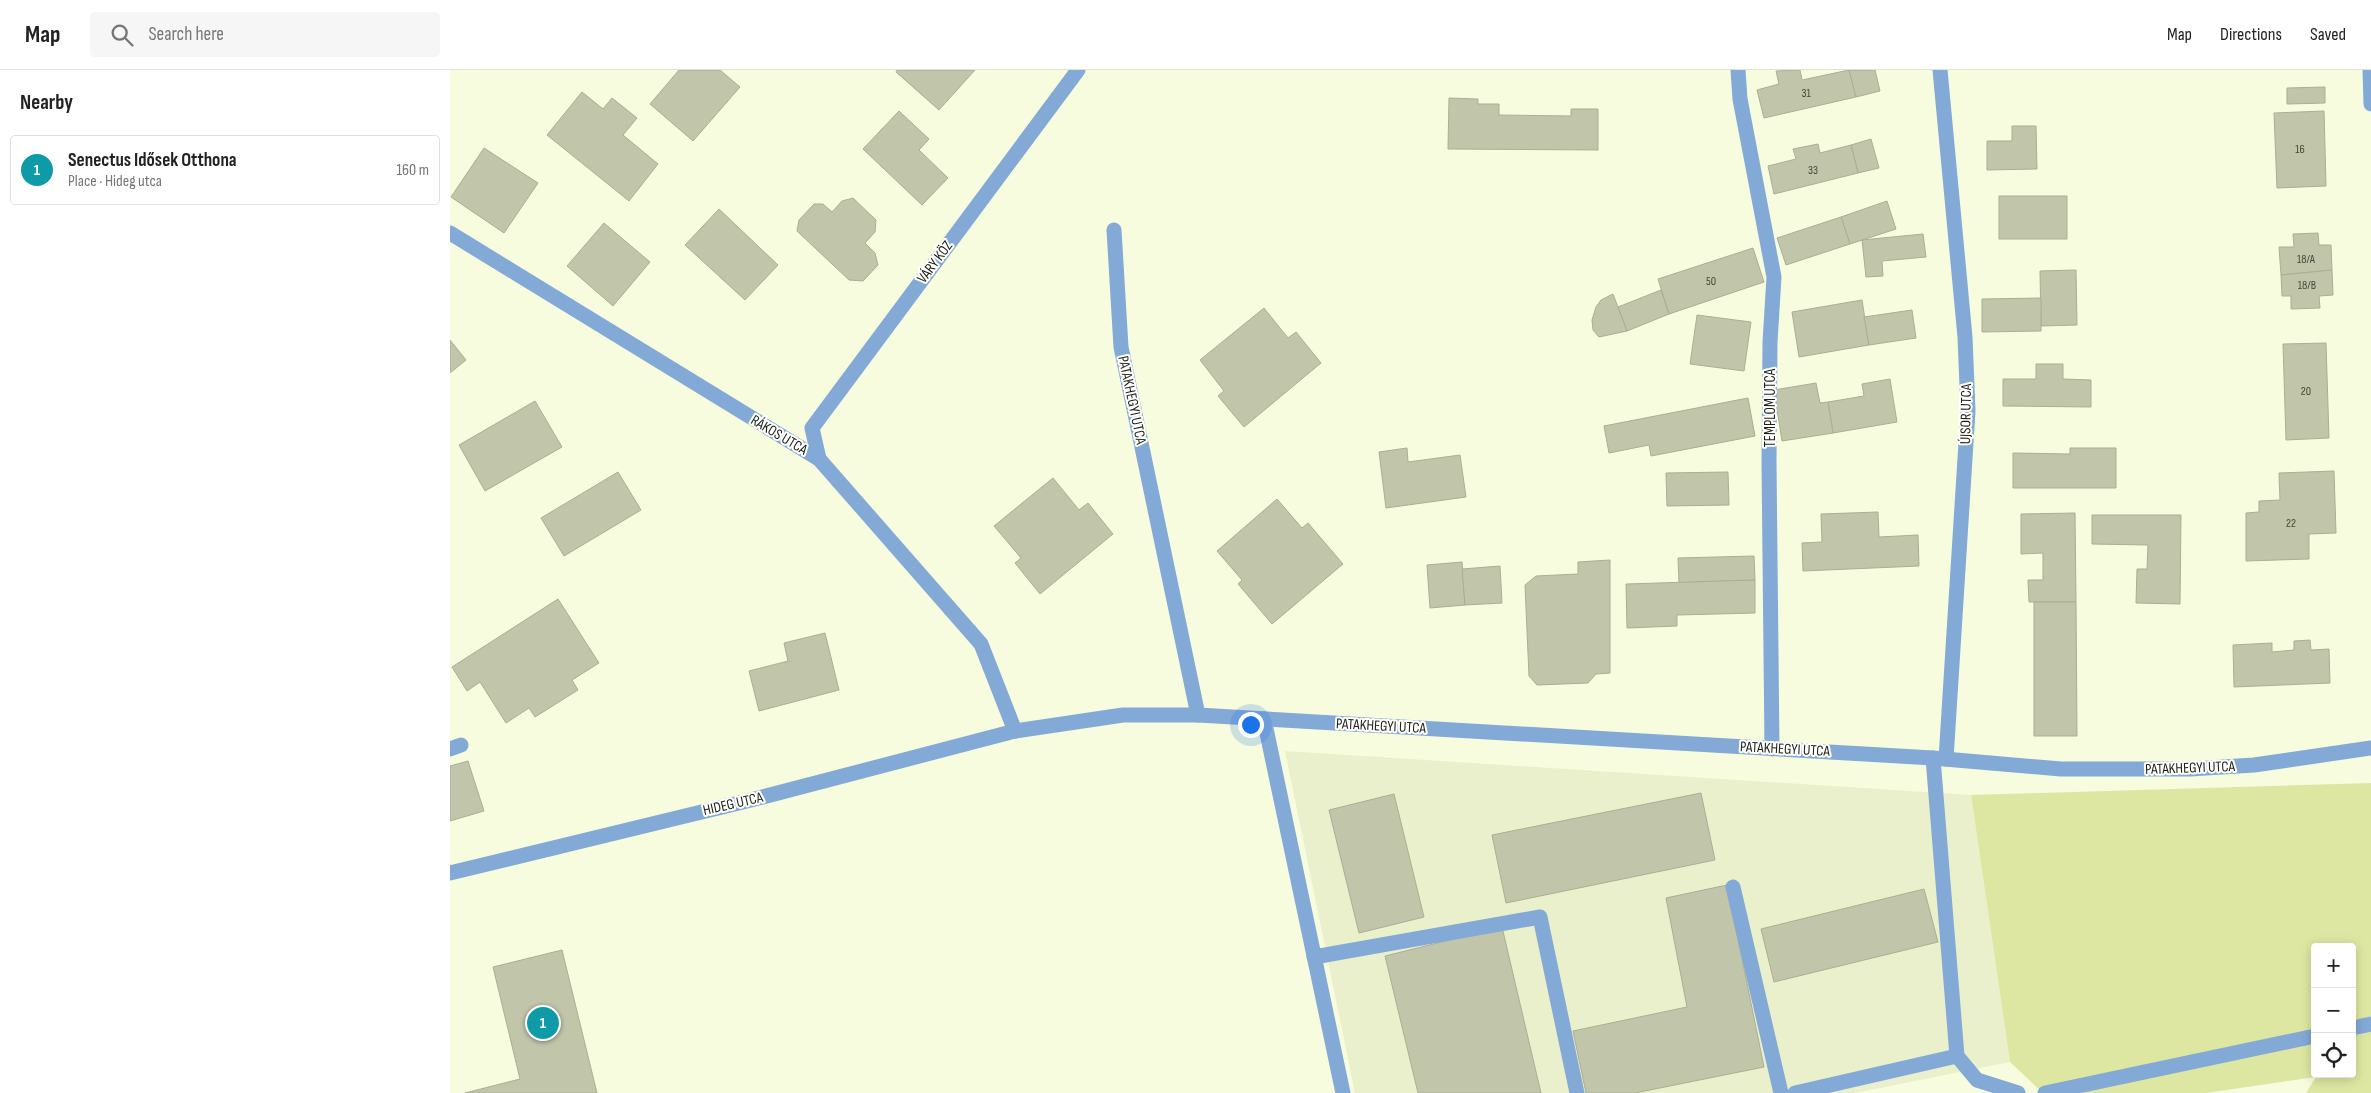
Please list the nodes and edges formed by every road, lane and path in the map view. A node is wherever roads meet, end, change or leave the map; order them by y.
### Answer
1 (1078, 70) edge
2 (1738, 70) edge
3 (1940, 70) edge
4 (2370, 70) edge
5 (2371, 104) edge
6 (1114, 230) dead end
7 (450, 233) edge
8 (819, 459) junction
9 (1198, 715) junction
10 (1264, 719) junction
11 (1015, 731) junction
12 (2371, 748) edge
13 (1772, 749) junction
14 (1940, 758) junction
15 (450, 873) edge
16 (1733, 887) dead end
17 (1314, 957) junction
18 (2371, 1024) edge
19 (2356, 1027) edge
20 (2311, 1037) edge
21 (1957, 1056) junction
22 (1343, 1093) edge
23 (1577, 1093) edge
24 (1781, 1093) edge
25 (1795, 1093) edge
26 (2018, 1093) edge
27 (2044, 1093) edge

1 - 8 street, VÁRY KÖZ
2 - 13 street, TEMPLOM UTCA
3 - 14 street, ÚJSOR UTCA
4 - 5 street
6 - 9 street, PATAKHEGYI UTCA
7 - 8 street, RÁKOS UTCA
8 - 11 street, RÁKOS UTCA
9 - 10 street, PATAKHEGYI UTCA
9 - 11 street, PATAKHEGYI UTCA
10 - 13 street, PATAKHEGYI UTCA
10 - 17 street
11 - 15 street, HIDEG UTCA
12 - 14 street, PATAKHEGYI UTCA
13 - 14 street, PATAKHEGYI UTCA
14 - 21 street, ÚJSOR UTCA
16 - 24 street
17 - 22 street
17 - 23 street
18 - 19 street
20 - 27 street
21 - 25 street
21 - 26 street

